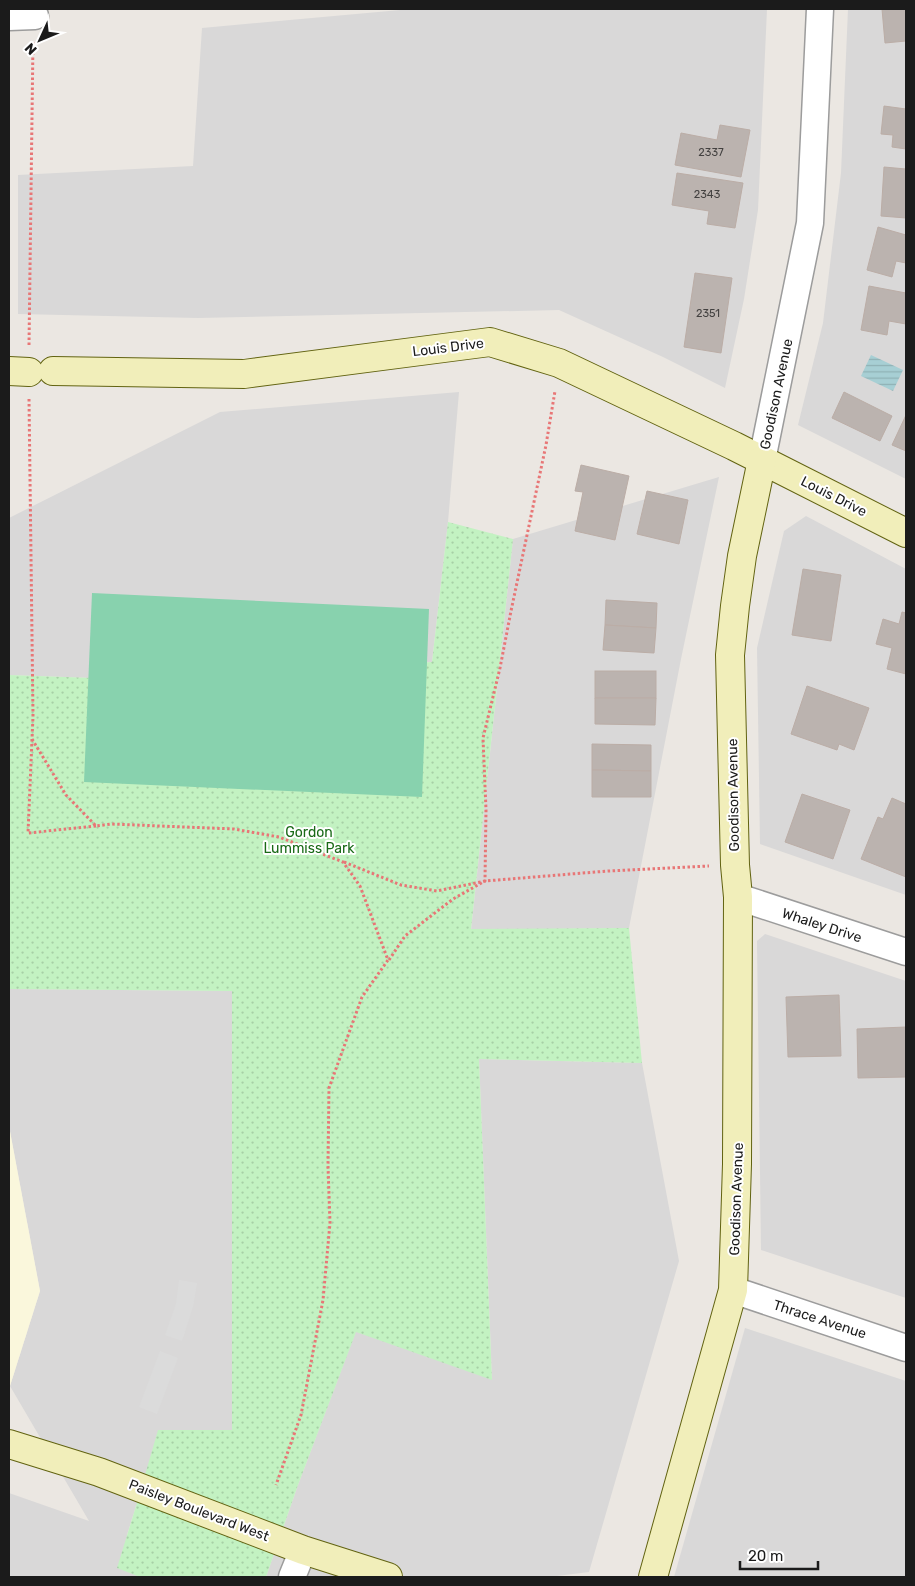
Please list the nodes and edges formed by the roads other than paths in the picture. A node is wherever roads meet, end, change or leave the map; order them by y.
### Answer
1 (820, 9) edge
2 (35, 16) road end
3 (9, 17) edge
4 (30, 371) edge
5 (762, 460) junction
6 (906, 533) edge
7 (738, 898) junction
8 (906, 952) edge
9 (733, 1290) junction
10 (906, 1348) edge
11 (9, 1444) edge
12 (303, 1550) junction
13 (292, 1577) edge
14 (388, 1577) edge
15 (653, 1577) edge

1 - 5 street, Goodison Avenue
2 - 3 street
4 - 5 street, Louis Drive
5 - 6 street, Louis Drive
5 - 7 street, Goodison Avenue
7 - 8 street, Whaley Drive
7 - 9 street, Goodison Avenue
9 - 10 street, Thrace Avenue
9 - 15 street, Goodison Avenue
11 - 12 street, Paisley Boulevard West
12 - 13 street
12 - 14 street, Paisley Boulevard West

